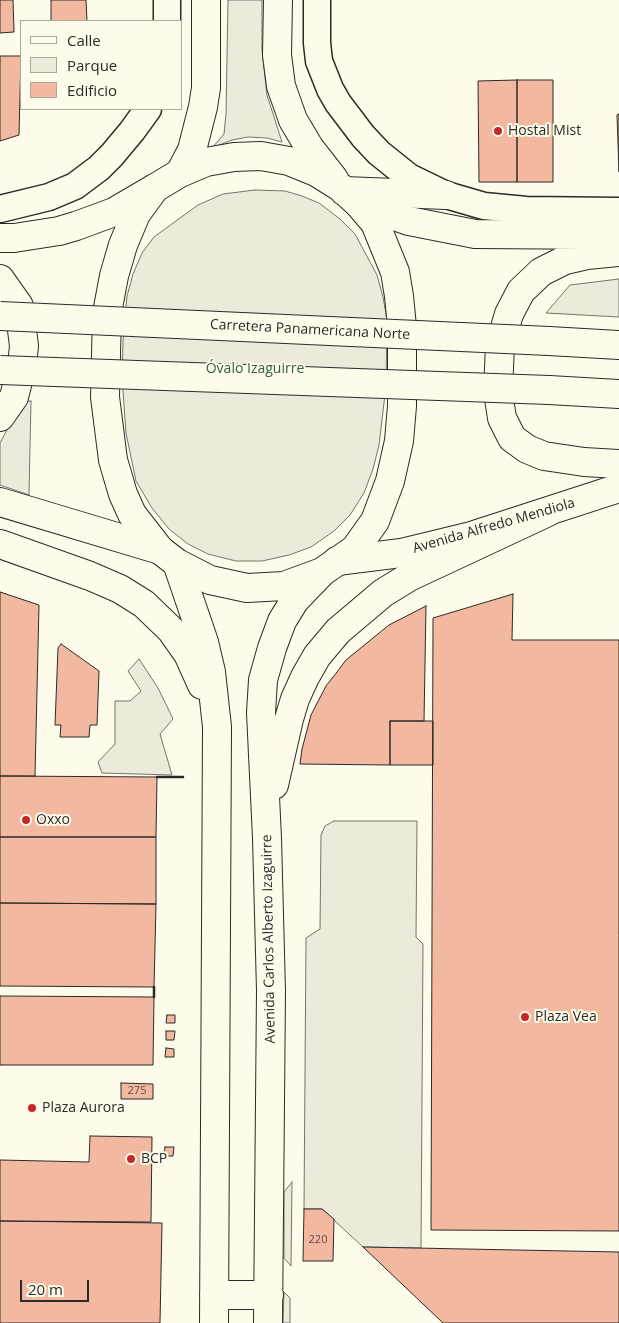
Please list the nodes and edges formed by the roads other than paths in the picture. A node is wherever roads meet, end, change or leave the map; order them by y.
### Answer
1 (167, 0) edge
2 (206, 0) edge
3 (278, 0) edge
4 (317, 0) edge
5 (167, 20) edge
6 (147, 110) edge
7 (180, 174) junction
8 (155, 188) junction
9 (347, 193) junction
10 (446, 195) junction
11 (0, 209) edge
12 (619, 211) edge
13 (619, 235) edge
14 (0, 238) edge
15 (619, 252) edge
16 (0, 279) edge
17 (0, 316) edge
18 (619, 345) edge
19 (0, 370) edge
20 (619, 394) edge
21 (0, 418) edge
22 (619, 464) edge
23 (619, 488) edge
24 (0, 502) edge
25 (548, 512) junction
26 (0, 544) edge
27 (169, 556) junction
28 (330, 566) junction
29 (216, 727) junction
30 (268, 838) junction
31 (214, 1295) junction
32 (269, 1295) junction
33 (214, 1323) edge
34 (268, 1323) edge

1 - 5 street
2 - 7 main road
3 - 9 main road, Avenida Carlos Alberto Izaguirre
4 - 10 street
6 - 11 street
7 - 8 main road, Avenida Carlos Alberto Izaguirre
7 - 9 main road, Avenida Carlos Alberto Izaguirre
8 - 14 main road
8 - 27 main road, Avenida Carlos Alberto Izaguirre
9 - 10 main road
9 - 13 main road
9 - 28 main road, Avenida Carlos Alberto Izaguirre
10 - 12 street
15 - 22 main road
16 - 21 main road
17 - 18 main road, Carretera Panamericana Norte, bridge
19 - 20 main road, bridge
23 - 25 main road, Avenida Alfredo Mendiola
24 - 27 main road
25 - 28 main road, Avenida Alfredo Mendiola
25 - 30 main road
26 - 29 main road
27 - 28 main road, Avenida Carlos Alberto Izaguirre
27 - 29 main road, Avenida Carlos Alberto Izaguirre
28 - 30 main road, Avenida Carlos Alberto Izaguirre
29 - 31 main road, Avenida Carlos Alberto Izaguirre
30 - 32 main road, Avenida Carlos Alberto Izaguirre
31 - 32 main road
31 - 33 main road, Avenida Carlos Alberto Izaguirre
32 - 34 main road, Avenida Carlos Alberto Izaguirre

